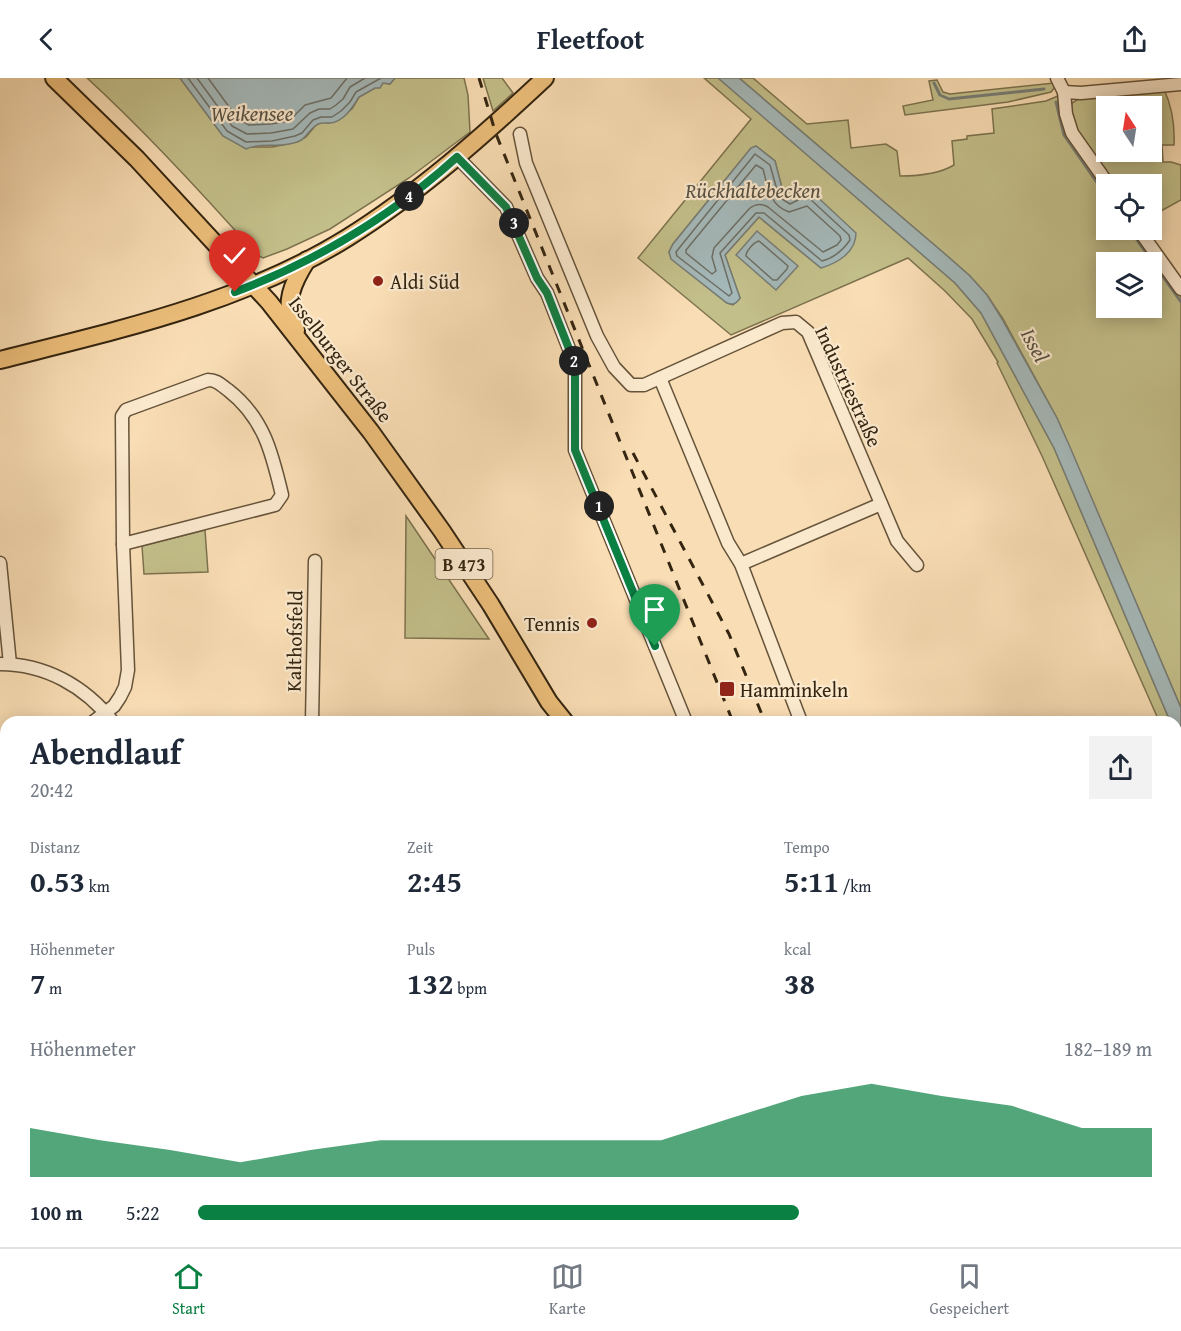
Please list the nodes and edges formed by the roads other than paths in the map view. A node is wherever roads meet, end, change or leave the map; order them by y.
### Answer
1 (54, 78) edge
2 (545, 78) edge
3 (1057, 78) edge
4 (1181, 84) edge
5 (1064, 92) junction
6 (520, 134) dead end
7 (457, 157) junction
8 (1101, 174) edge
9 (1146, 240) edge
10 (307, 260) junction
11 (255, 285) junction
12 (1181, 289) edge
13 (304, 347) junction
14 (0, 360) edge
15 (660, 378) junction
16 (881, 504) junction
17 (123, 544) junction
18 (315, 561) dead end
19 (0, 563) edge
20 (741, 564) junction
21 (916, 566) dead end
22 (5, 664) edge
23 (549, 702) junction
24 (108, 716) edge
25 (109, 716) edge
26 (312, 716) edge
27 (553, 716) edge
28 (560, 716) edge
29 (684, 716) edge
30 (799, 716) edge

1 - 11 main road, Isselburger Straße / B 473
2 - 7 main road
3 - 5 street
4 - 5 street
5 - 8 street
6 - 15 street, Industriestraße
7 - 10 main road
7 - 29 street
9 - 12 street
10 - 11 main road
10 - 13 main road, B 473
11 - 13 main road, Isselburger Straße / B 473
11 - 14 main road
13 - 23 main road, Isselburger Straße / B 473
15 - 16 street, Industriestraße
15 - 20 street
16 - 20 street
16 - 21 street, Industriestraße
17 - 17 street
17 - 25 street
18 - 26 street, Kalthofsfeld
19 - 22 street
20 - 30 street
22 - 24 street
23 - 27 main road, Isselburger Straße / B 473
23 - 28 main road, Isselburger Straße / B 473

